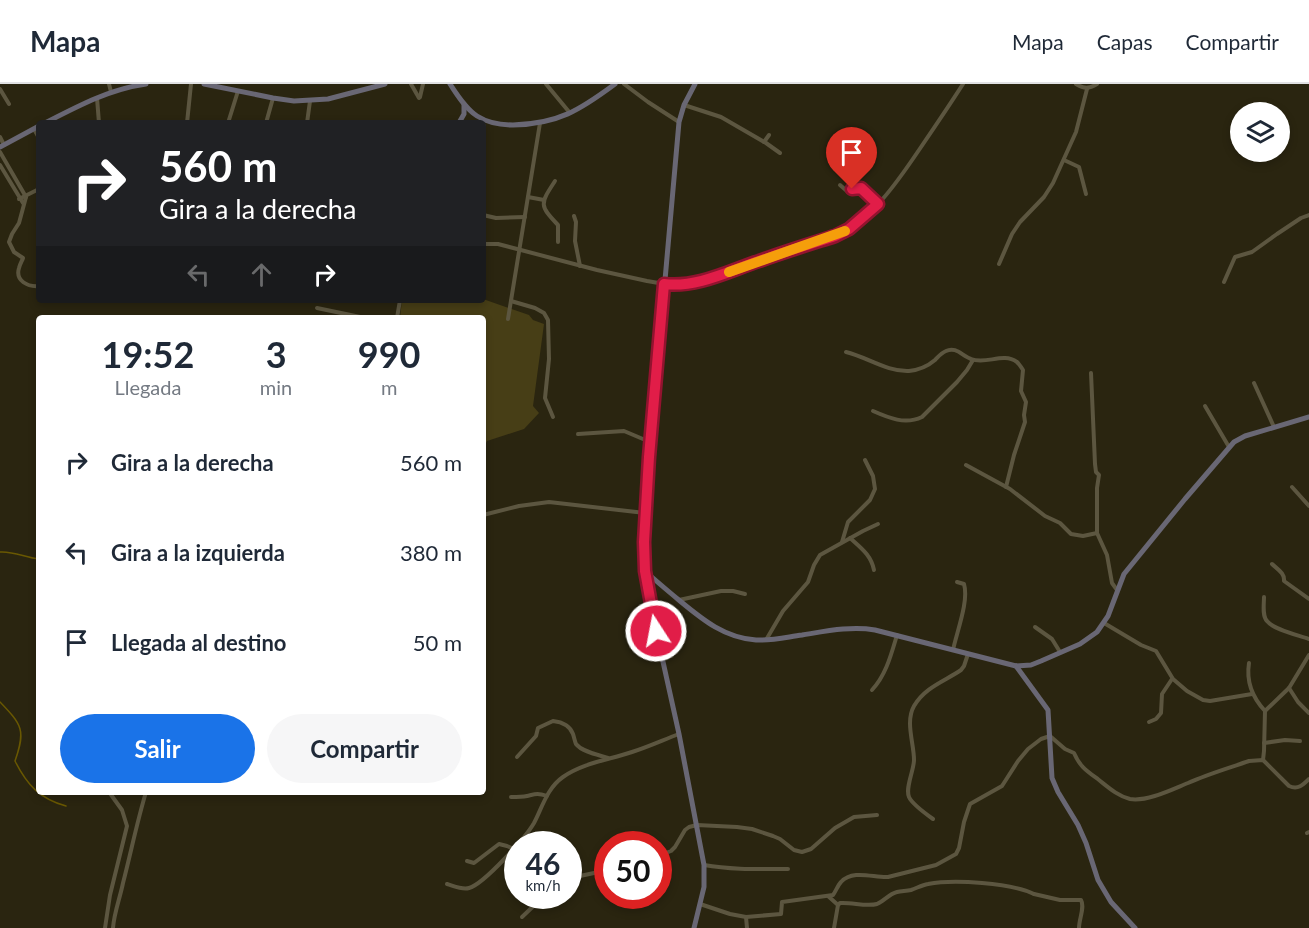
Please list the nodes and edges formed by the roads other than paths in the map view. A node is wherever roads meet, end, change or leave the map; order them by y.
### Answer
1 (109, 84) edge
2 (141, 84) edge
3 (146, 84) edge
4 (191, 84) edge
5 (204, 84) edge
6 (385, 84) edge
7 (411, 84) edge
8 (423, 84) edge
9 (546, 84) edge
10 (615, 84) edge
11 (624, 84) edge
12 (695, 84) edge
13 (963, 84) edge
14 (1076, 84) edge
15 (1097, 84) edge
16 (378, 85) edge
17 (449, 85) edge
18 (1087, 89) junction
19 (0, 90) edge
20 (238, 90) junction
21 (111, 92) junction
22 (97, 98) junction
23 (273, 98) junction
24 (310, 101) junction
25 (464, 103) junction
26 (9, 104) dead end
27 (684, 105) junction
28 (570, 113) junction
29 (51, 120) edge
30 (99, 120) edge
31 (187, 120) edge
32 (229, 120) edge
33 (267, 120) edge
34 (307, 120) edge
35 (460, 120) edge
36 (486, 120) edge
37 (486, 120) edge
38 (679, 122) junction
39 (540, 123) junction
40 (36, 128) edge
41 (769, 135) dead end
42 (0, 137) edge
43 (764, 142) junction
44 (2, 146) edge
45 (0, 152) edge
46 (780, 153) dead end
47 (1064, 160) junction
48 (0, 165) edge
49 (555, 182) dead end
50 (840, 185) dead end
51 (36, 191) edge
52 (1086, 194) dead end
53 (26, 197) junction
54 (528, 197) junction
55 (19, 199) junction
56 (544, 200) junction
57 (23, 204) junction
58 (878, 204) junction
59 (1309, 215) edge
60 (486, 216) edge
61 (574, 216) dead end
62 (525, 217) junction
63 (558, 242) dead end
64 (486, 244) edge
65 (519, 250) junction
66 (999, 264) dead end
67 (580, 266) junction
68 (1224, 282) dead end
69 (664, 284) junction
70 (36, 286) edge
71 (511, 301) junction
72 (317, 308) dead end
73 (351, 315) edge
74 (508, 319) dead end
75 (846, 352) dead end
76 (973, 360) junction
77 (1091, 373) dead end
78 (1254, 383) dead end
79 (1205, 406) dead end
80 (873, 411) dead end
81 (553, 417) dead end
82 (1309, 417) edge
83 (1274, 427) junction
84 (578, 434) dead end
85 (650, 442) junction
86 (1230, 447) junction
87 (866, 460) dead end
88 (966, 465) dead end
89 (1006, 487) junction
90 (1292, 487) dead end
91 (1309, 506) edge
92 (645, 513) junction
93 (486, 514) edge
94 (878, 524) dead end
95 (1097, 533) junction
96 (850, 538) junction
97 (842, 543) junction
98 (1272, 564) dead end
99 (874, 570) dead end
100 (645, 571) junction
101 (957, 582) dead end
102 (1117, 590) junction
103 (745, 594) dead end
104 (1264, 597) dead end
105 (1309, 599) edge
106 (679, 600) junction
107 (1104, 623) junction
108 (1035, 627) dead end
109 (897, 635) junction
110 (1309, 639) edge
111 (766, 640) junction
112 (954, 650) junction
113 (1060, 652) junction
114 (968, 654) junction
115 (1309, 655) edge
116 (1249, 663) dead end
117 (1016, 666) junction
118 (1173, 679) junction
119 (1288, 688) junction
120 (872, 690) dead end
121 (1252, 694) junction
122 (1265, 711) junction
123 (1309, 713) edge
124 (1149, 722) dead end
125 (679, 734) junction
126 (1050, 736) junction
127 (1300, 741) dead end
128 (1264, 743) junction
129 (517, 757) dead end
130 (609, 758) junction
131 (1263, 760) junction
132 (1309, 779) edge
133 (111, 795) edge
134 (145, 795) edge
135 (547, 796) junction
136 (511, 797) dead end
137 (877, 815) dead end
138 (933, 819) dead end
139 (697, 825) junction
140 (528, 831) edge
141 (504, 845) edge
142 (672, 850) edge
143 (467, 861) dead end
144 (504, 861) edge
145 (704, 865) junction
146 (788, 869) dead end
147 (447, 884) dead end
148 (1026, 893) dead end
149 (1034, 894) junction
150 (828, 896) junction
151 (700, 904) junction
152 (838, 905) junction
153 (530, 909) edge
154 (522, 917) dead end
155 (746, 917) junction
156 (694, 926) edge
157 (105, 928) edge
158 (113, 928) edge
159 (747, 928) edge
160 (834, 928) edge
161 (1079, 928) edge
162 (1135, 928) edge

1 - 21 street
2 - 3 main road
2 - 21 main road
4 - 31 street
5 - 20 main road
6 - 16 main road
7 - 8 street
9 - 28 street
10 - 28 main road
11 - 38 street
12 - 27 main road
13 - 58 street
14 - 18 street
15 - 18 street
16 - 24 main road
17 - 25 main road
18 - 47 street
19 - 26 street
20 - 23 main road
20 - 32 street
21 - 22 main road
22 - 29 main road
22 - 30 street
23 - 24 main road
23 - 33 street
24 - 34 street
25 - 35 main road
25 - 37 main road
27 - 38 main road
27 - 43 street
28 - 39 main road
36 - 39 main road
38 - 69 main road
39 - 54 street
40 - 44 main road
41 - 43 street
42 - 44 street
43 - 46 street
45 - 53 street
47 - 52 street
47 - 66 street
48 - 55 street
49 - 56 street
50 - 58 street
51 - 53 street
53 - 55 street
53 - 57 street
54 - 56 street
54 - 62 street
55 - 57 street
56 - 63 street
57 - 70 street
58 - 69 street
59 - 68 street
60 - 62 street
61 - 67 street
62 - 65 street
64 - 65 street
65 - 67 street
65 - 71 street
67 - 69 street
69 - 85 main road
71 - 74 street
71 - 81 street
72 - 73 street
75 - 76 street
76 - 80 street
76 - 89 street
77 - 95 street
78 - 83 street
79 - 86 street
82 - 83 main road
83 - 86 main road
84 - 85 street
85 - 92 main road
86 - 102 main road
87 - 97 street
88 - 89 street
89 - 95 street
90 - 91 street
92 - 93 street
92 - 100 main road
94 - 96 street
95 - 102 street
96 - 97 street
96 - 99 street
97 - 111 street
98 - 105 street
100 - 106 main road
100 - 125 main road
101 - 112 street
102 - 107 main road
103 - 106 street
104 - 110 street
106 - 111 main road
107 - 113 main road
107 - 118 street
108 - 113 street
109 - 111 main road
109 - 112 main road
109 - 120 street
112 - 114 main road
113 - 117 main road
114 - 117 main road
114 - 138 street
115 - 119 street
116 - 121 street
117 - 126 main road
118 - 121 street
118 - 124 street
119 - 122 street
119 - 123 street
121 - 122 street
122 - 128 street
125 - 130 street
125 - 139 main road
126 - 131 street
126 - 150 street
126 - 162 main road
127 - 128 street
128 - 131 street
129 - 130 street
130 - 135 street
131 - 132 street
133 - 157 street
134 - 158 street
135 - 136 street
135 - 140 street
137 - 139 street
139 - 142 street
139 - 145 main road
141 - 143 street
144 - 147 street
145 - 146 street
145 - 151 main road
148 - 149 street
149 - 152 street
149 - 161 street
150 - 152 street
150 - 155 street
151 - 155 street
151 - 156 main road
152 - 160 street
153 - 154 street
155 - 159 street

